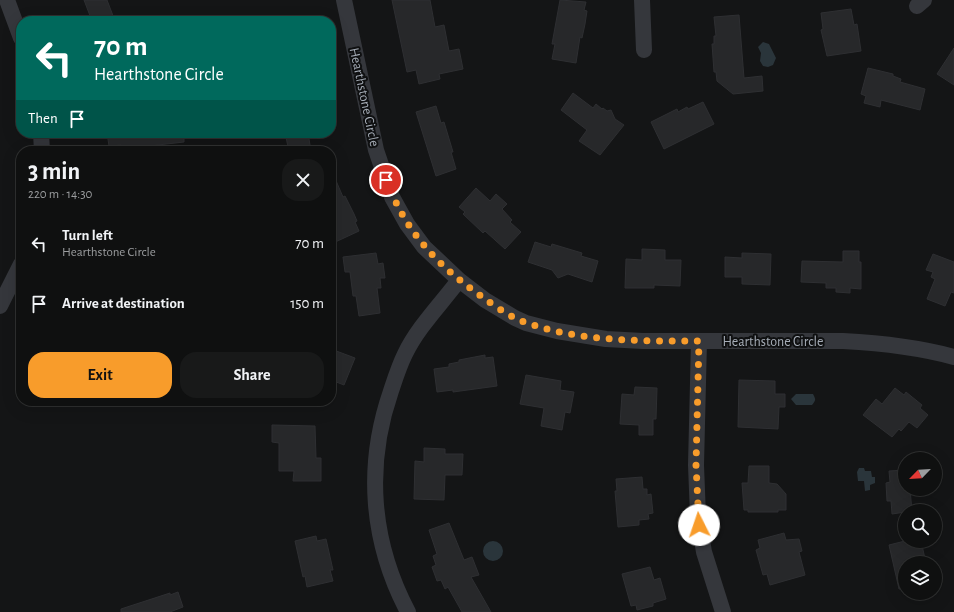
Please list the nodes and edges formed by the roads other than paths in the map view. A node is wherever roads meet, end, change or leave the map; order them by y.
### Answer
1 (7, 0) edge
2 (344, 0) edge
3 (642, 0) edge
4 (16, 24) edge
5 (644, 50) dead end
6 (16, 274) edge
7 (459, 280) junction
8 (0, 306) edge
9 (699, 341) junction
10 (954, 357) edge
11 (408, 612) edge
12 (723, 612) edge

1 - 4 street
2 - 7 street, Hearthstone Circle
3 - 5 street
6 - 8 street
7 - 9 street, Hearthstone Circle
7 - 11 street
9 - 10 street, Hearthstone Circle
9 - 12 street

